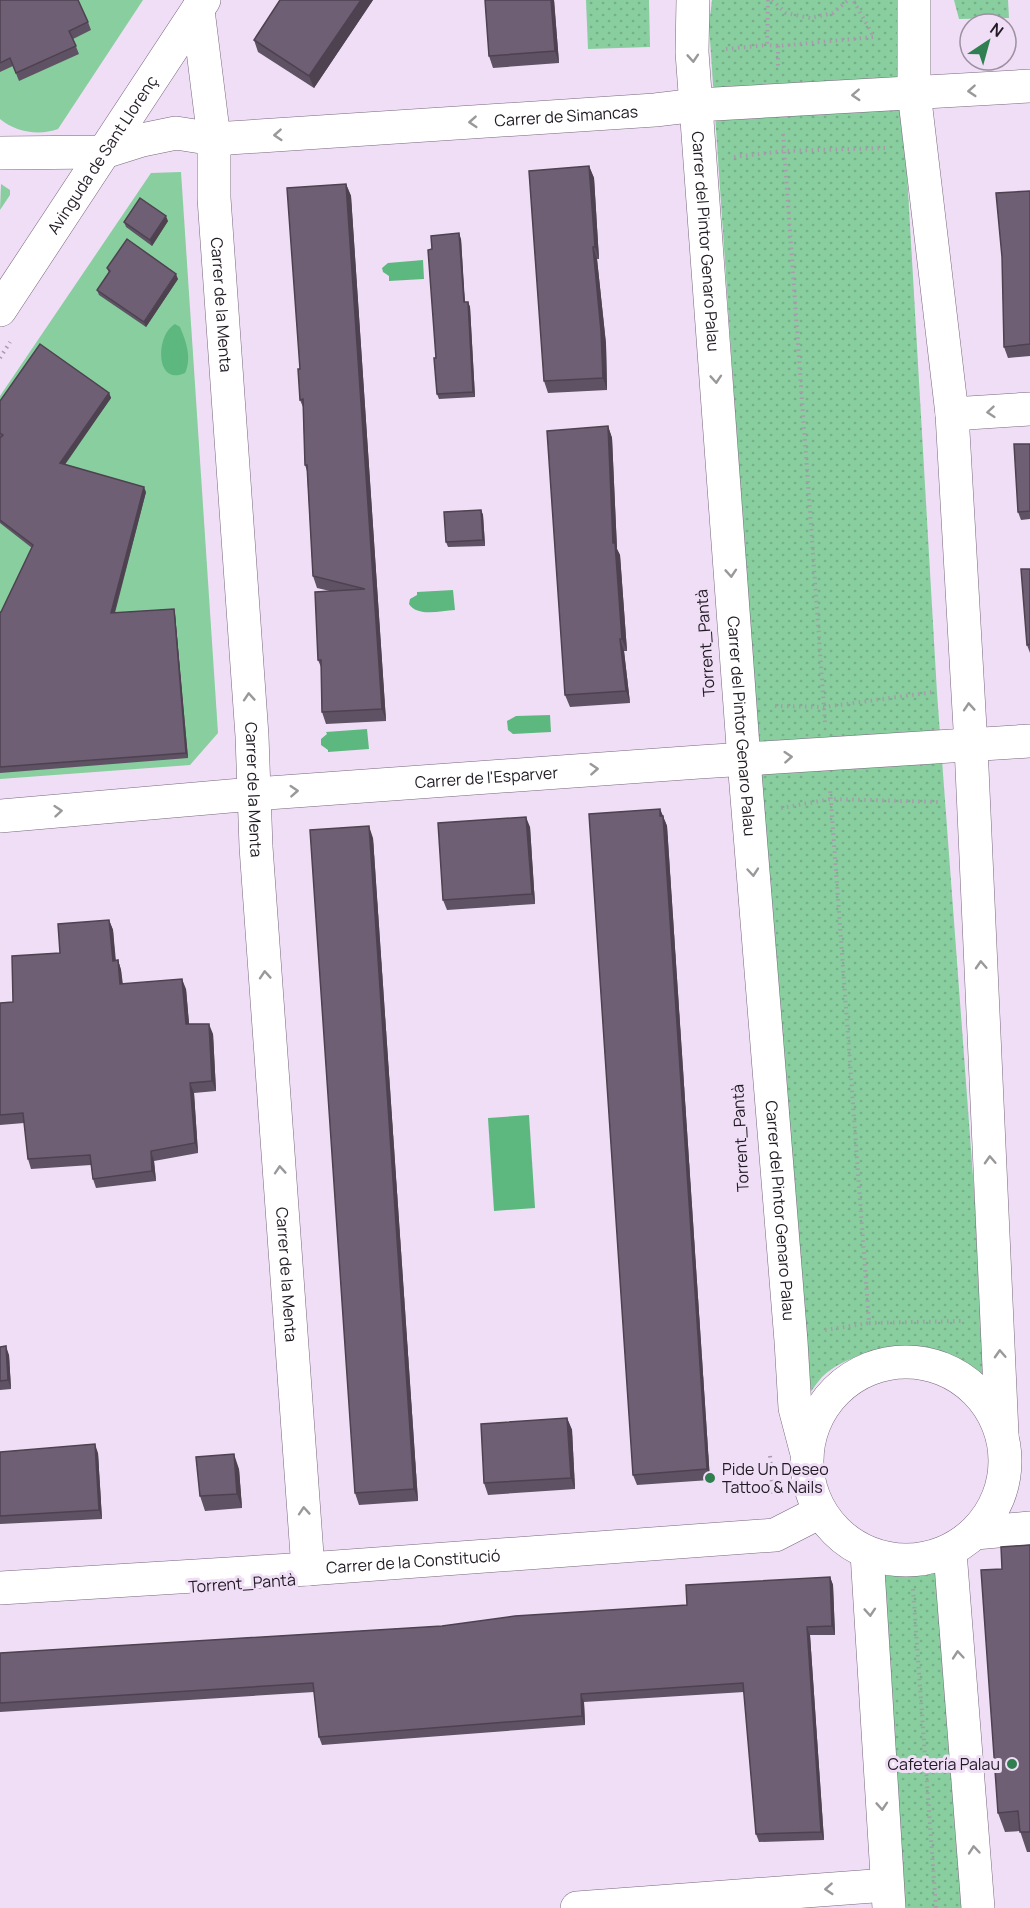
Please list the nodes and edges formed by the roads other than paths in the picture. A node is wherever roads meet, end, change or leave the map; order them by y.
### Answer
1 (693, 0) edge
2 (914, 0) edge
3 (201, 5) edge
4 (1030, 86) edge
5 (914, 92) junction
6 (697, 105) junction
7 (213, 140) junction
8 (104, 152) junction
9 (0, 153) edge
10 (0, 310) edge
11 (1030, 409) edge
12 (952, 414) junction
13 (1030, 741) edge
14 (971, 746) junction
15 (744, 760) junction
16 (254, 794) junction
17 (0, 816) edge
18 (1002, 1434) junction
19 (806, 1450) junction
20 (820, 1512) junction
21 (1030, 1528) edge
22 (962, 1542) junction
23 (867, 1553) junction
24 (308, 1569) junction
25 (0, 1588) edge
26 (888, 1896) edge
27 (577, 1908) edge
28 (978, 1908) edge

1 -> 6 street, Carrer del Pintor Genaro Palau
2 - 5 street
3 - 7 street, Carrer de la Menta
3 - 8 street, Avinguda de Sant Llorenç
4 -> 5 street, Carrer de Simancas
5 -> 6 street, Carrer de Simancas
5 - 12 street
6 -> 7 street, Carrer de Simancas
6 -> 15 street, Carrer del Pintor Genaro Palau
7 - 8 street, Carrer de Simancas
16 -> 7 street, Carrer de la Menta
8 - 9 street, Carrer de Simancas
8 - 10 street, Avinguda de Sant Llorenç
11 -> 12 street
14 -> 12 street
13 - 14 street, Carrer de l'Esparver
15 -> 14 street, Carrer de l'Esparver
18 -> 14 street
16 -> 15 street, Carrer de l'Esparver
15 -> 19 street, Carrer del Pintor Genaro Palau
17 -> 16 street, Carrer de l'Esparver
24 -> 16 street, Carrer de la Menta
18 - 19 street
18 - 22 street
19 - 20 street
20 - 23 street
20 - 24 street, Carrer de la Constitució
21 - 22 street
22 - 23 street
28 -> 22 street
23 -> 26 street
24 - 25 street, Carrer de la Constitució
26 -> 27 street

